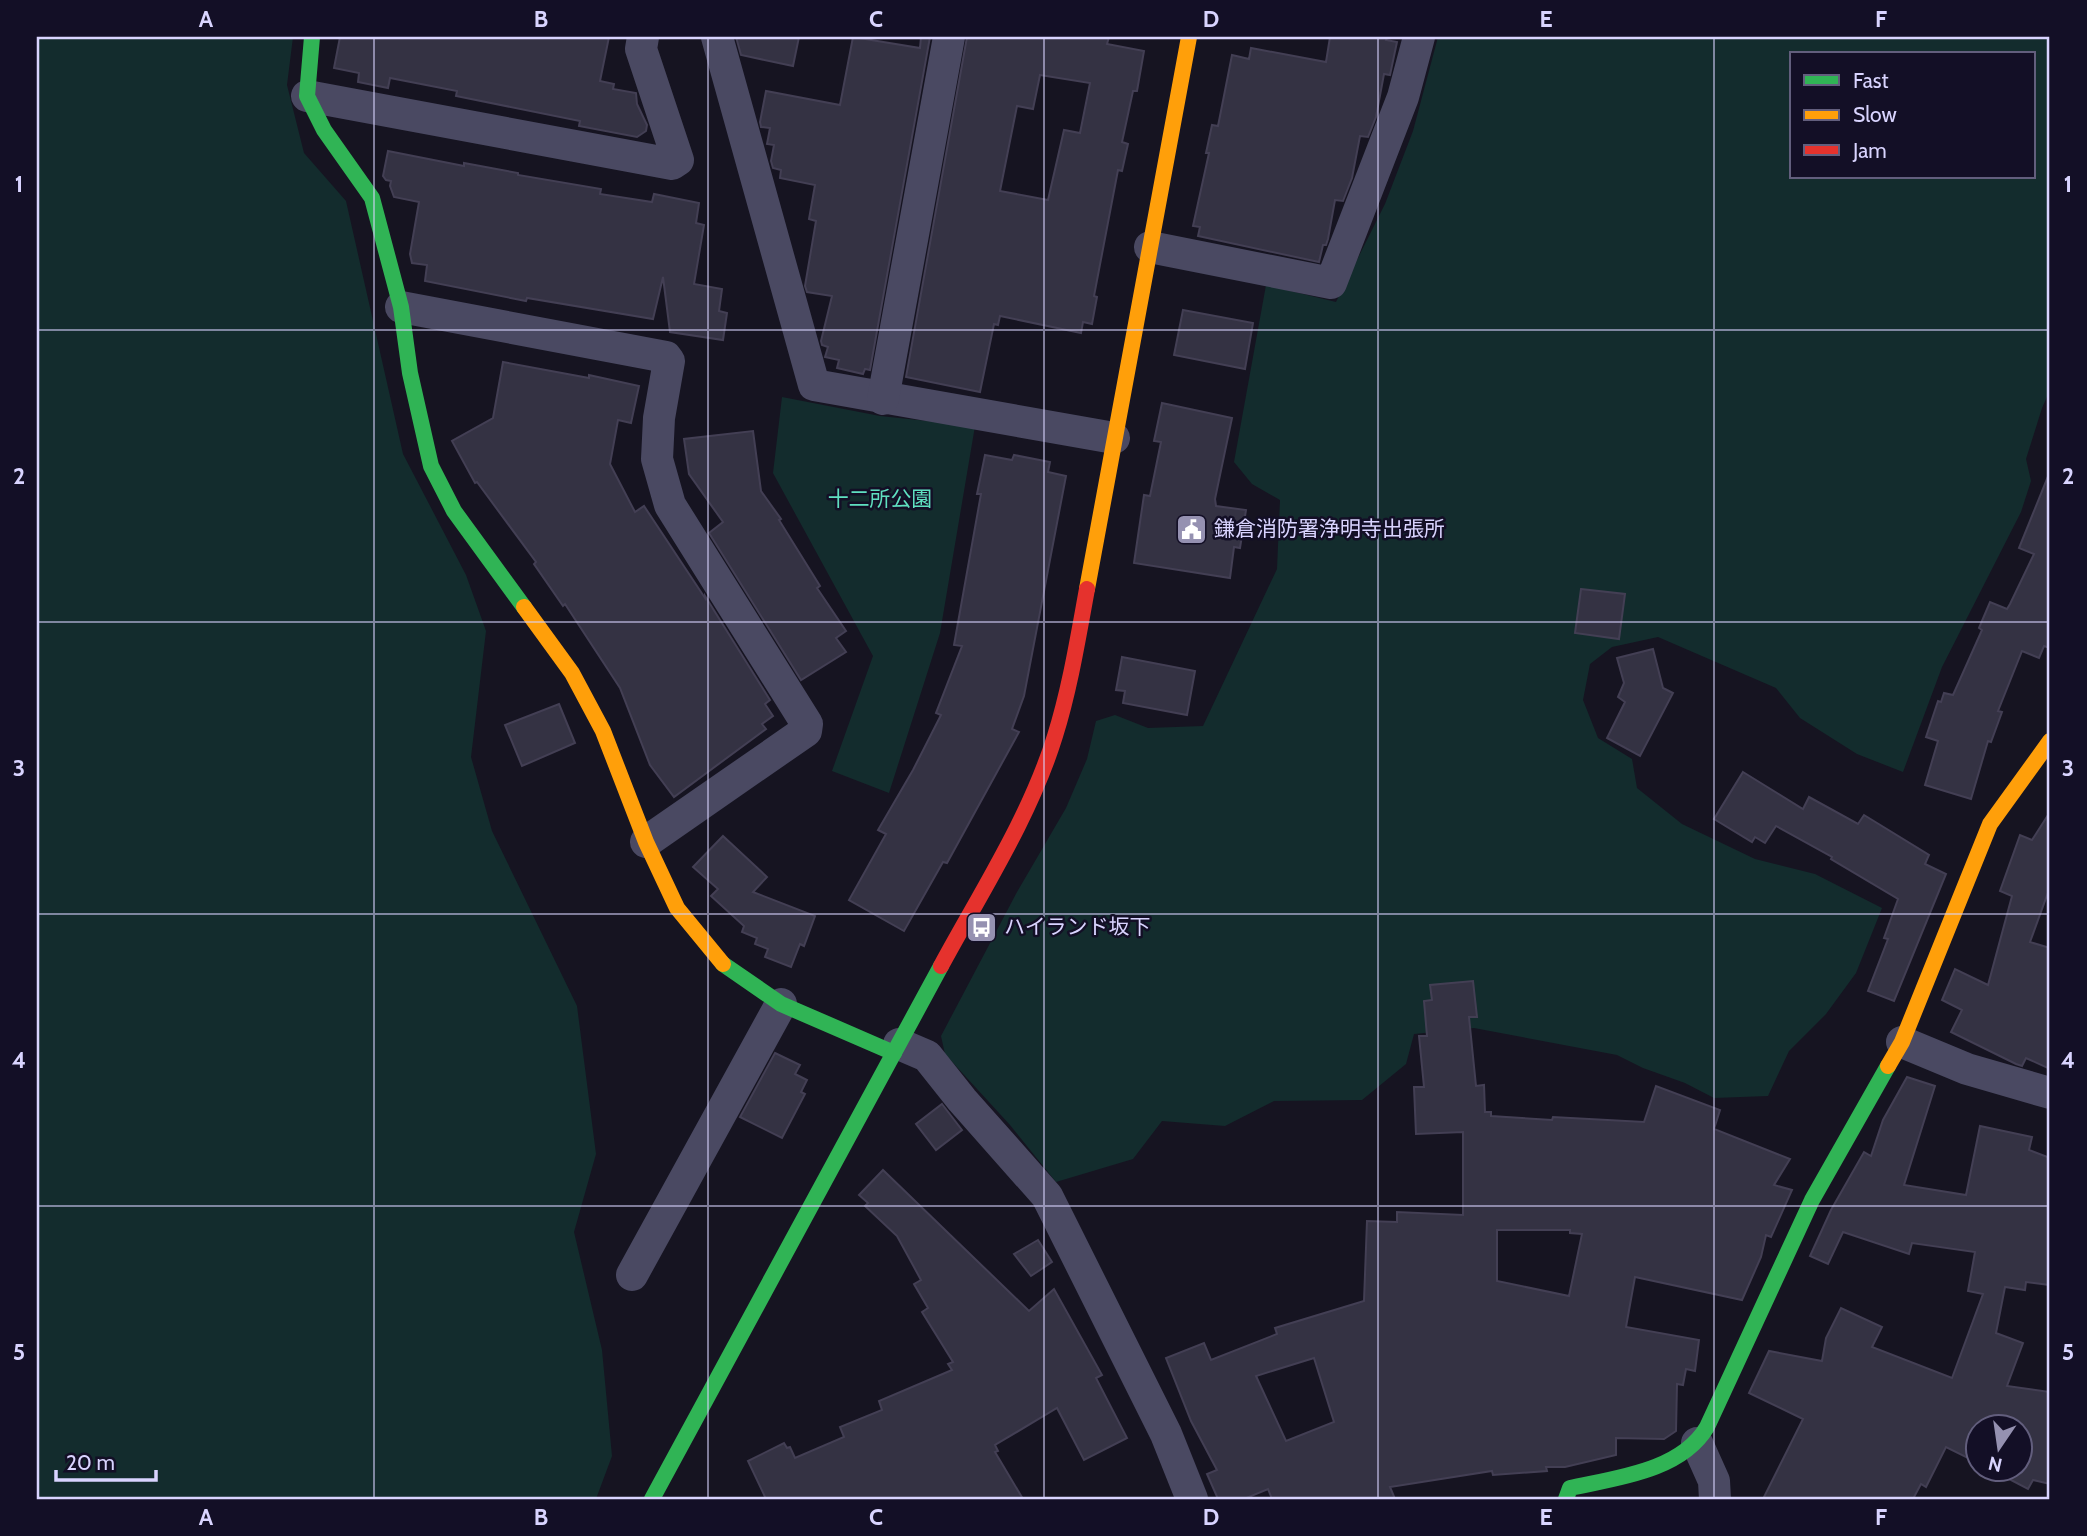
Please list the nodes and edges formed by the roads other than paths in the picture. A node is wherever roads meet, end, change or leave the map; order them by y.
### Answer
1 (312, 37) edge
2 (643, 37) edge
3 (717, 37) edge
4 (949, 37) edge
5 (1189, 37) edge
6 (1419, 37) edge
7 (307, 96) junction
8 (1150, 247) junction
9 (401, 307) junction
10 (883, 399) junction
11 (1114, 438) junction
12 (2050, 741) edge
13 (646, 842) junction
14 (781, 1004) junction
15 (1902, 1042) junction
16 (897, 1049) junction
17 (2050, 1093) edge
18 (632, 1275) dead end
19 (1697, 1443) junction
20 (652, 1499) edge
21 (1192, 1499) edge
22 (1566, 1499) edge
23 (1715, 1499) edge

1 - 7 street
2 - 7 street
3 - 10 street
4 - 10 street
5 - 8 street
6 - 8 street
7 - 9 street
8 - 11 street
9 - 13 street
9 - 13 street
10 - 11 street
11 - 16 street
12 - 15 street
13 - 14 street
14 - 16 street
14 - 18 street
15 - 17 street
15 - 19 street
16 - 20 street
16 - 21 street
19 - 22 street
19 - 23 street

